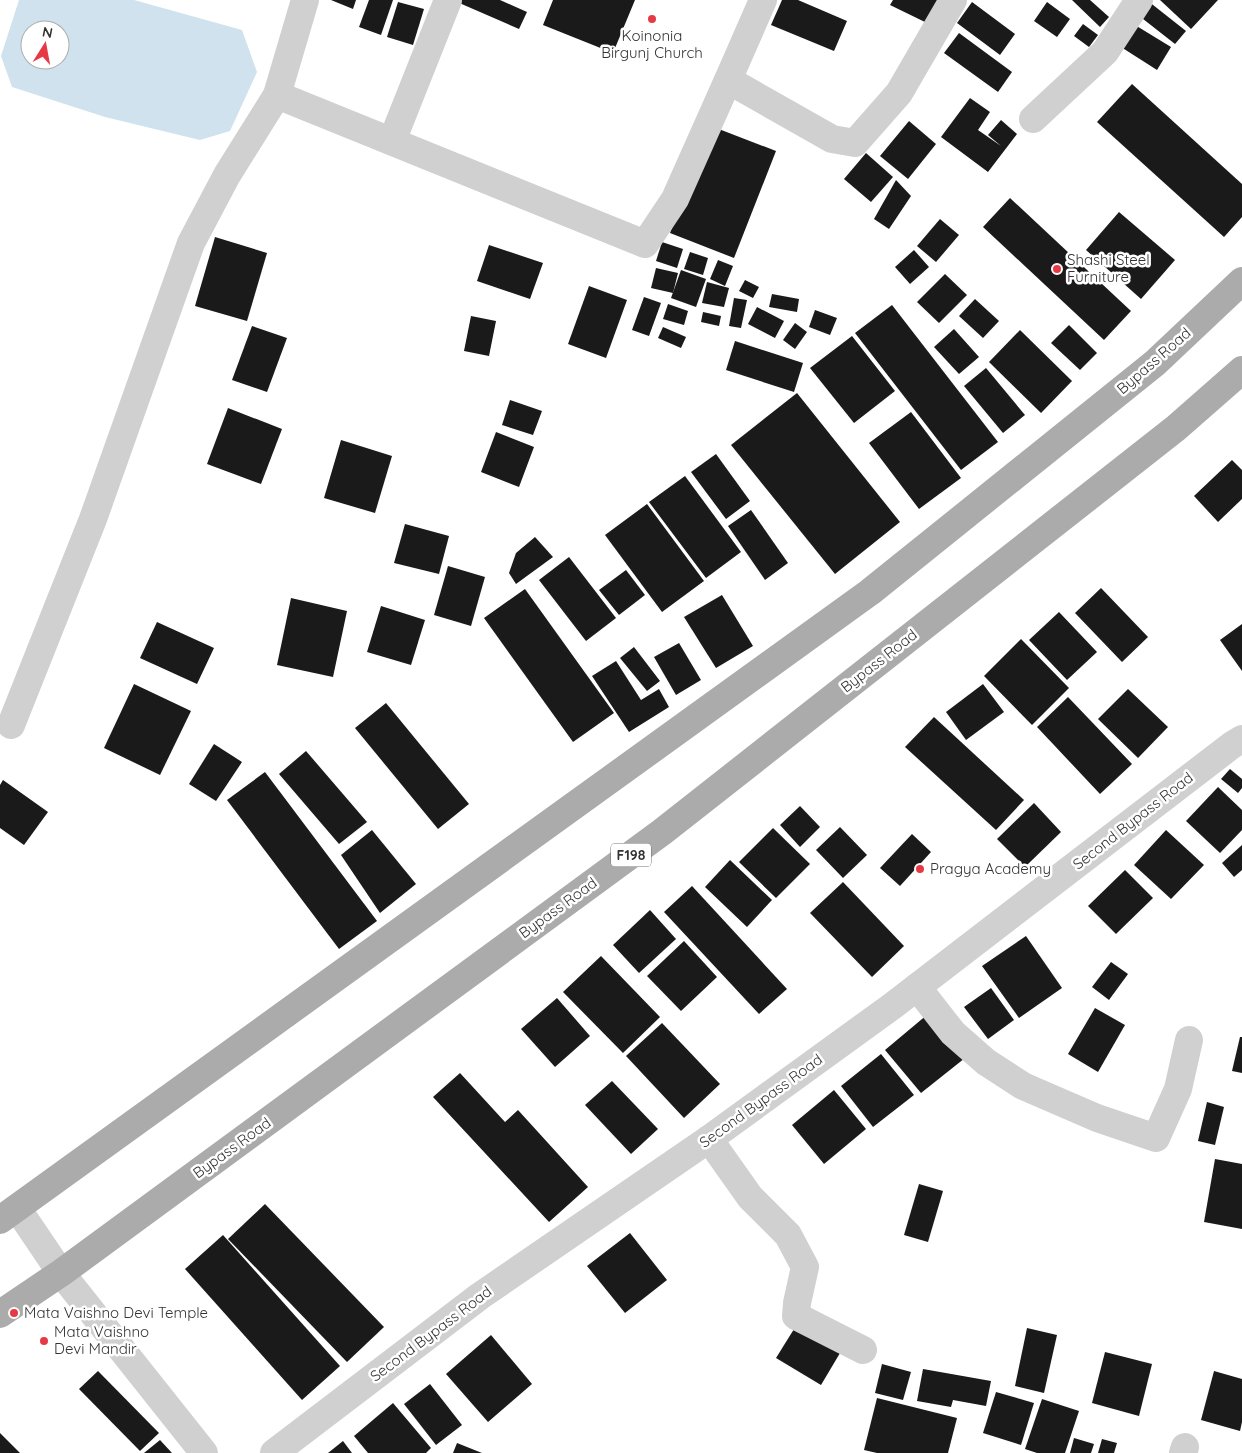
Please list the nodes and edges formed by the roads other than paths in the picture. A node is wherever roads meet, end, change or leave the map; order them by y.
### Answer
1 (305, 0) edge
2 (448, 0) edge
3 (763, 0) edge
4 (953, 0) edge
5 (1139, 0) edge
6 (728, 80) junction
7 (277, 95) junction
8 (1033, 119) dead end
9 (392, 141) junction
10 (1242, 281) edge
11 (1242, 370) edge
12 (11, 725) dead end
13 (1242, 739) edge
14 (917, 987) junction
15 (1189, 1040) dead end
16 (709, 1139) junction
17 (8, 1214) edge
18 (61, 1273) junction
19 (0, 1314) edge
20 (863, 1350) dead end
21 (204, 1453) edge
22 (274, 1453) edge

1 - 7 street
2 - 9 street
3 - 6 street
4 - 6 street
5 - 8 street
6 - 9 street
7 - 9 street
7 - 12 street
10 - 17 main road, Bypass Road
11 - 18 main road, Bypass Road / F198
13 - 14 street, Second Bypass Road
14 - 15 street
14 - 16 street, Second Bypass Road
16 - 20 street
16 - 22 street, Second Bypass Road
17 - 18 street
18 - 19 main road, Bypass Road / F198
18 - 21 street

